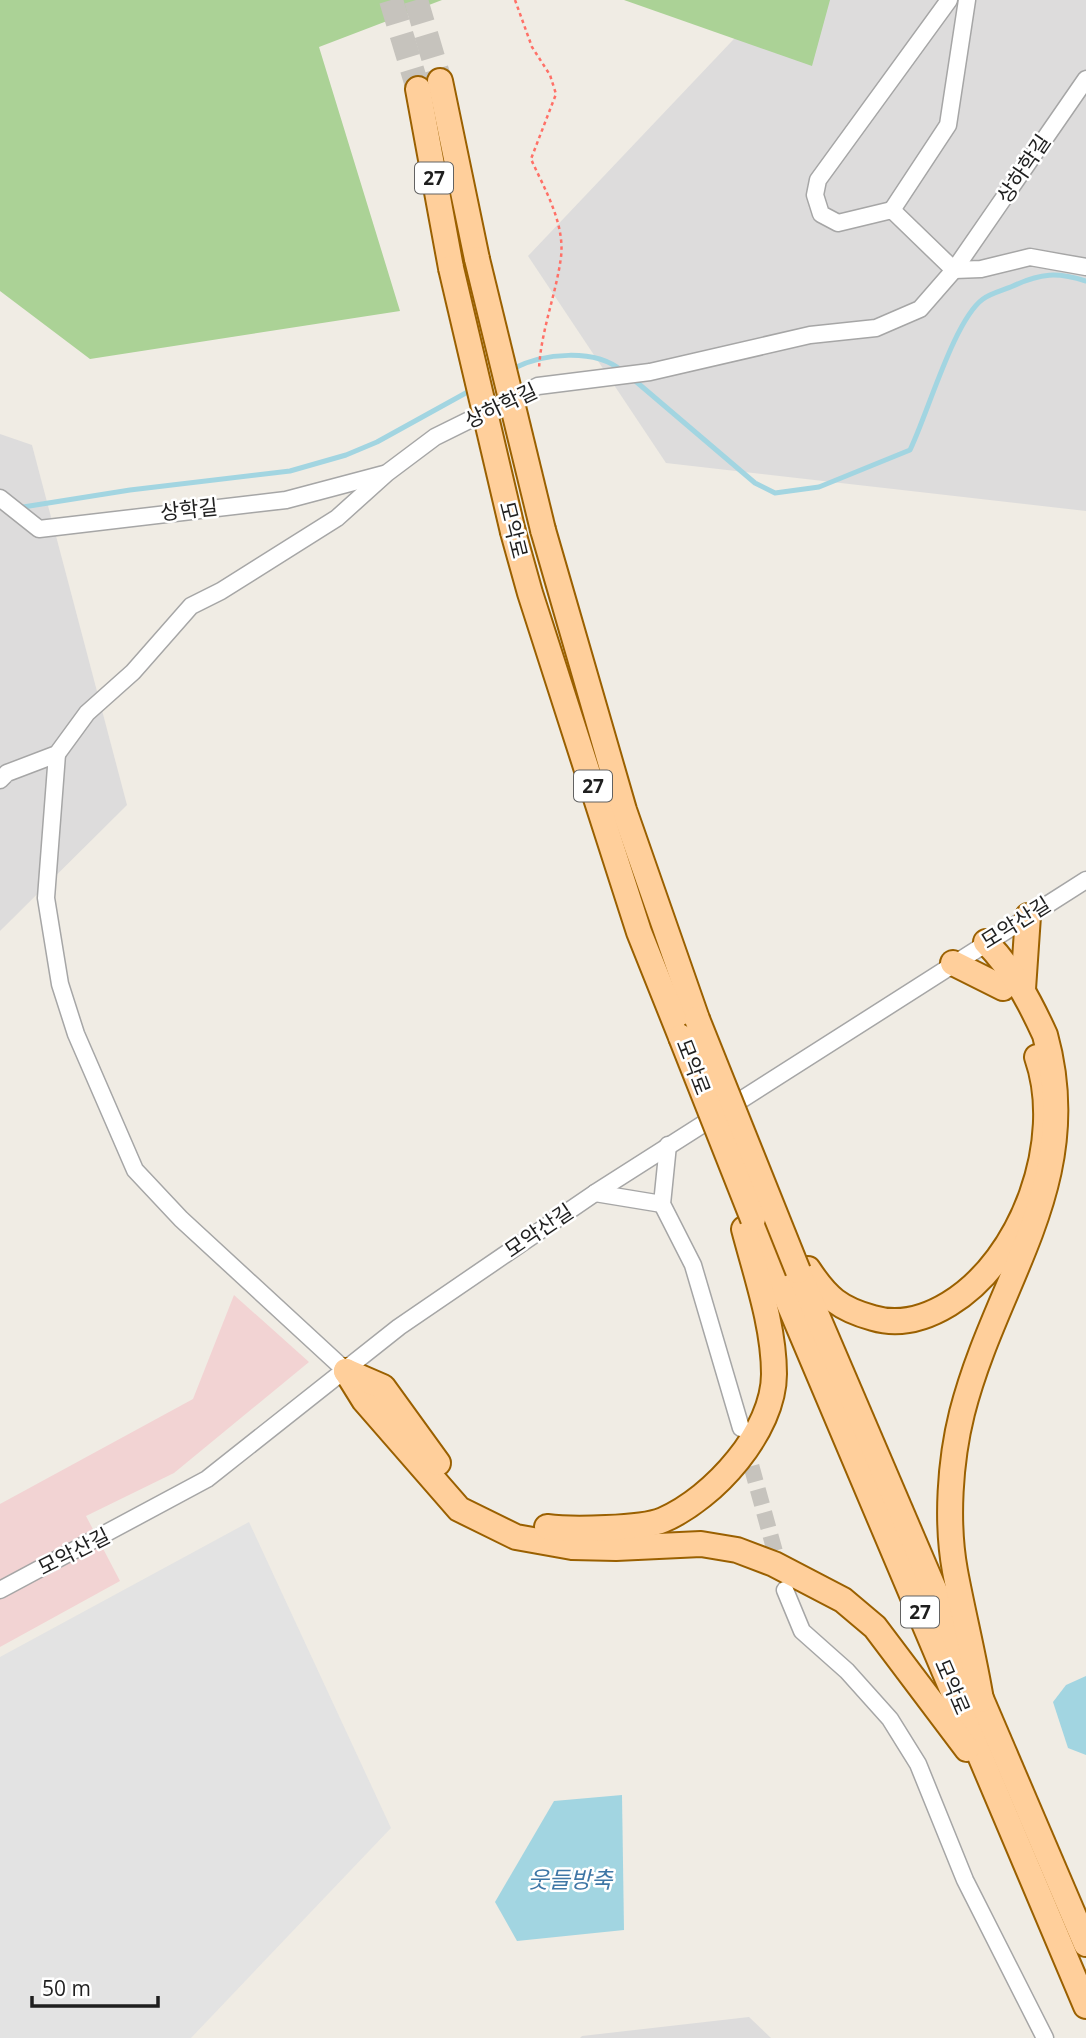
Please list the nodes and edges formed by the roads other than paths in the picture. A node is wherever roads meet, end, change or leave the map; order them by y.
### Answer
1 (949, 0) edge
2 (967, 0) edge
3 (1086, 79) edge
4 (892, 210) junction
5 (1086, 267) edge
6 (954, 270) junction
7 (387, 473) junction
8 (0, 498) edge
9 (57, 754) junction
10 (0, 780) edge
11 (1086, 880) edge
12 (1028, 916) junction
13 (986, 942) junction
14 (953, 962) junction
15 (1013, 988) junction
16 (689, 1028) junction
17 (668, 1145) junction
18 (726, 1157) junction
19 (595, 1193) junction
20 (767, 1194) junction
21 (662, 1204) junction
22 (346, 1371) junction
23 (741, 1427) tunnel mouth
24 (0, 1590) edge
25 (785, 1590) tunnel mouth
26 (981, 1700) junction
27 (994, 1787) junction
28 (1086, 1944) edge
29 (1086, 2006) edge
30 (1045, 2038) edge

1 - 4 street
2 - 4 street
3 - 6 street, 상하학길
4 - 6 street
5 - 6 street
6 - 7 street, 상하학길
7 - 8 street, 상학길
7 - 9 street, 상하학길
9 - 10 street
9 - 22 street
11 - 12 street, 모악산길
12 - 13 street, 모악산길
12 - 15 main road
13 - 14 street, 모악산길
13 - 15 main road
14 - 15 main road
14 - 17 street, 모악산길
15 - 20 main road
15 - 26 main road
16 - 16 main road, 모악로 / 27, bridge
16 - 18 main road, 모악로 / 27, bridge
16 - 20 main road, 모악로 / 27, bridge
17 - 19 street, 모악산길
17 - 21 street
18 - 22 main road
18 - 27 main road, 모악로 / 27, bridge
19 - 21 street
19 - 22 street, 모악산길
20 - 26 main road, 모악로 / 27, bridge
21 - 23 street
22 - 24 street, 모악산길
22 - 27 main road
25 - 30 street
26 - 28 main road, 모악로 / 27
27 - 29 main road, 모악로 / 27

